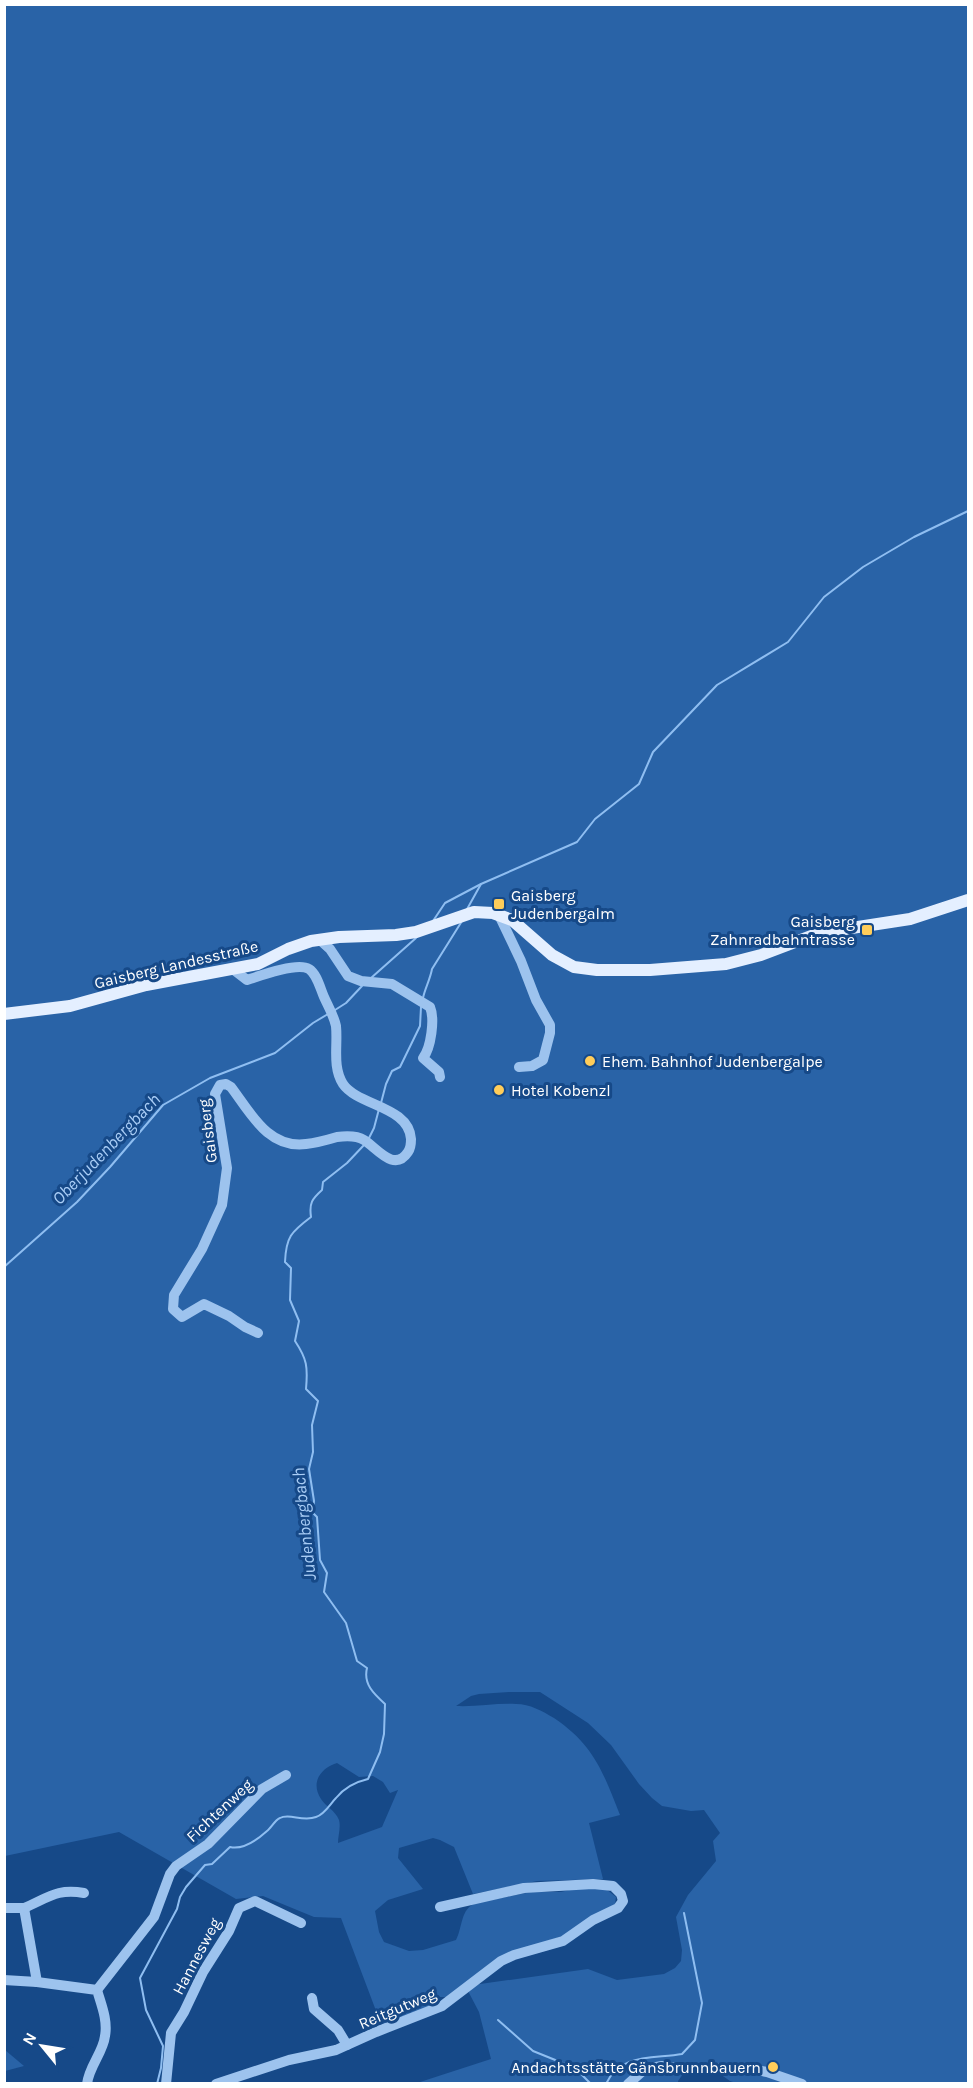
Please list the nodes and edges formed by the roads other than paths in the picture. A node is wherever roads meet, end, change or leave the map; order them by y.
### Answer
1 (969, 900) edge
2 (496, 914) junction
3 (320, 940) junction
4 (234, 970) junction
5 (4, 1014) edge
6 (519, 1067) dead end
7 (440, 1077) dead end
8 (258, 1333) dead end
9 (285, 1775) dead end
10 (84, 1893) dead end
11 (440, 1907) dead end
12 (4, 1908) edge
13 (24, 1908) junction
14 (301, 1923) dead end
15 (4, 1980) edge
16 (37, 1982) junction
17 (97, 1990) junction
18 (312, 1998) dead end
19 (347, 2045) junction
20 (87, 2084) edge
21 (166, 2084) edge
22 (216, 2084) edge
23 (628, 2084) edge
24 (802, 2084) edge

1 - 2 main road
2 - 3 main road, Gaisberg Landesstraße
2 - 6 street
3 - 4 main road, Gaisberg Landesstraße
3 - 7 street
4 - 5 main road, Gaisberg Landesstraße
4 - 8 street, Gaisberg
9 - 17 street, Fichtenweg
10 - 13 street
11 - 19 street, Reitgutweg
12 - 13 street
13 - 16 street
14 - 21 street, Hannesweg
15 - 16 street
16 - 17 street
17 - 20 street
18 - 19 street
19 - 22 street, Reitgutweg
23 - 24 street

